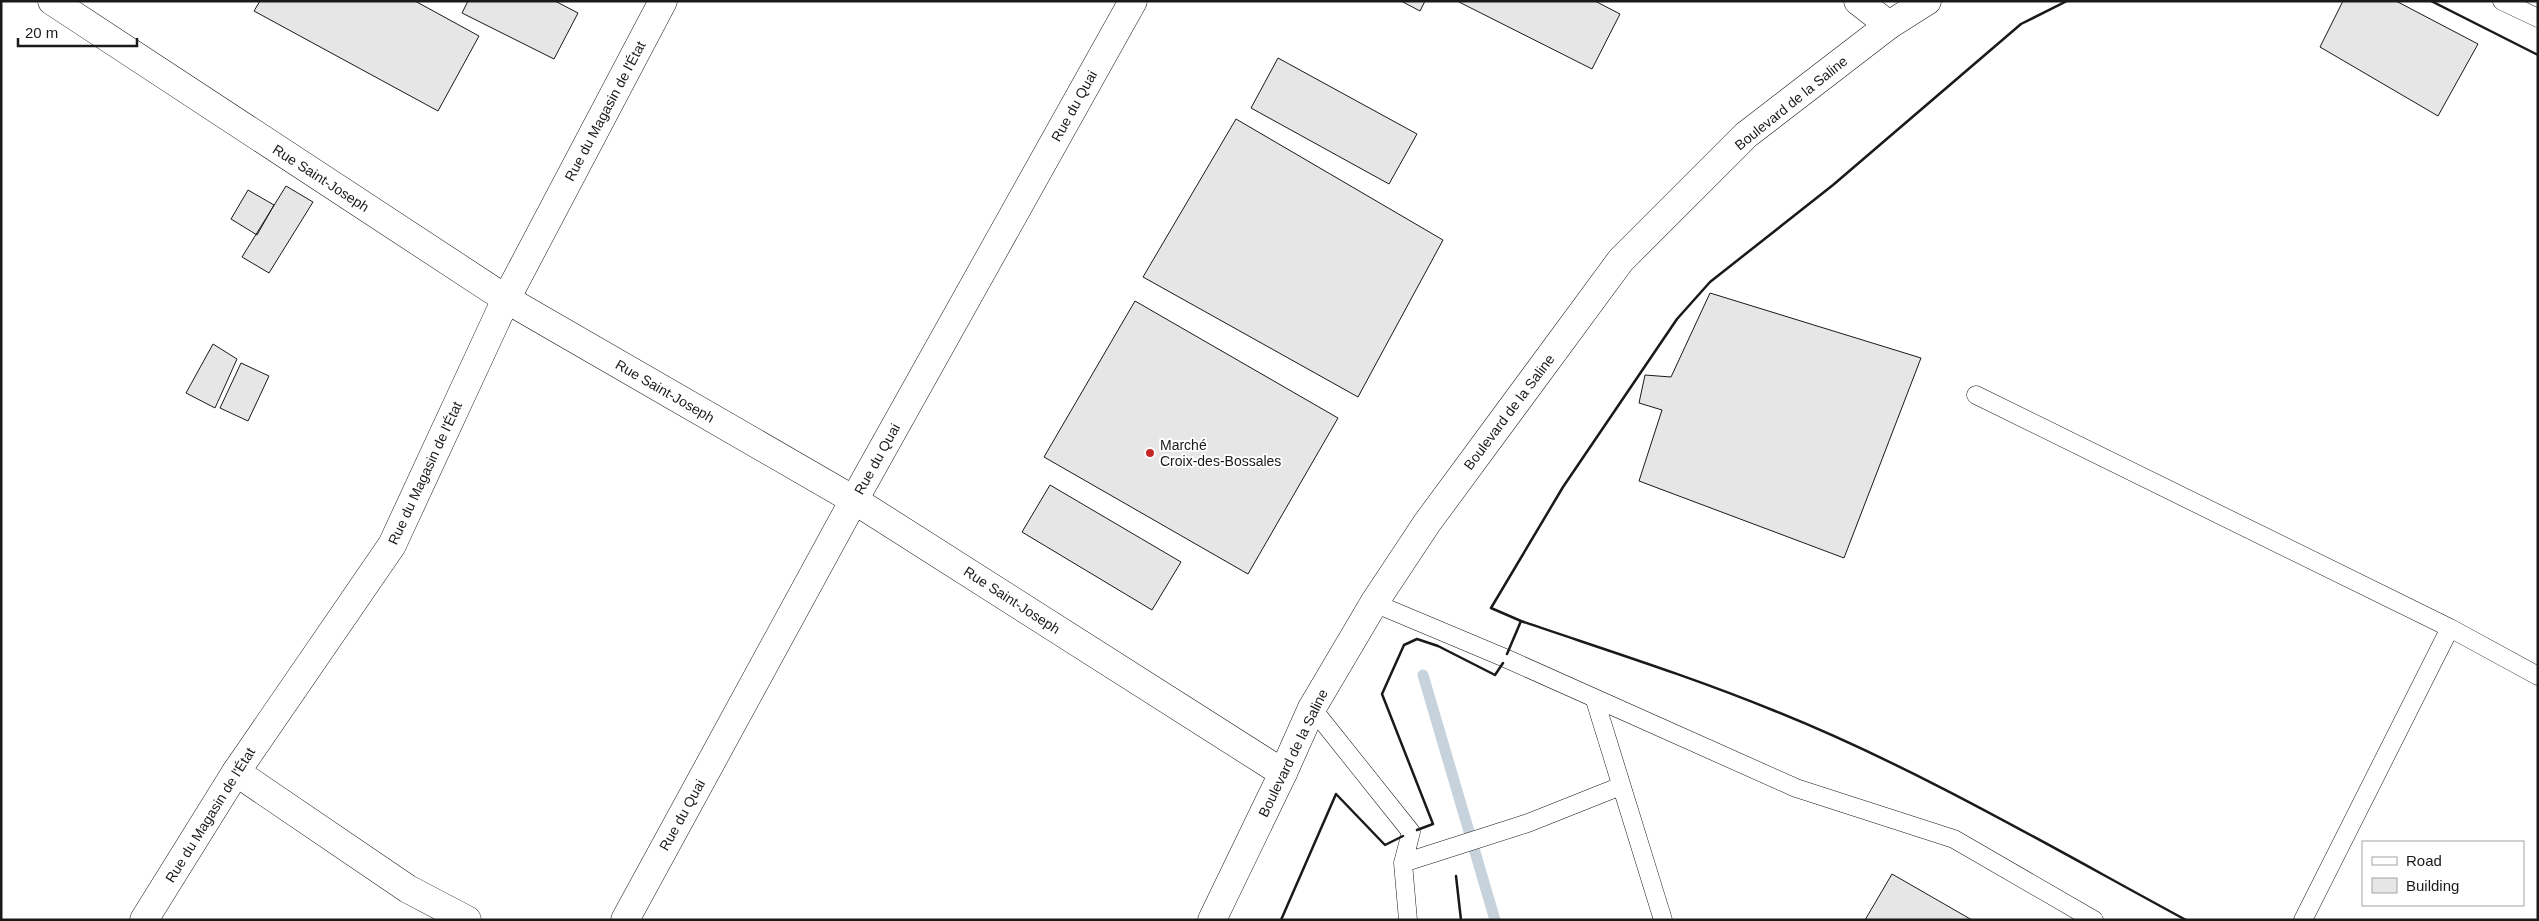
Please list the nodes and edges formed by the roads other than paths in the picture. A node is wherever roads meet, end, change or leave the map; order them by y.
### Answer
1 (52, 1) edge
2 (663, 1) edge
3 (1133, 1) edge
4 (1858, 1) edge
5 (1927, 1) edge
6 (2502, 1) edge
7 (2538, 18) edge
8 (1889, 25) junction
9 (506, 299) junction
10 (1976, 394) dead end
11 (854, 500) junction
12 (1374, 603) junction
13 (2450, 628) junction
14 (2538, 676) edge
15 (1595, 700) junction
16 (1312, 708) junction
17 (236, 772) junction
18 (1283, 774) junction
19 (1621, 786) junction
20 (1403, 863) junction
21 (144, 920) edge
22 (467, 920) edge
23 (625, 920) edge
24 (1212, 920) edge
25 (1408, 920) edge
26 (1663, 920) edge
27 (2094, 920) edge
28 (2303, 920) edge

1 - 9 street, Rue Saint-Joseph
2 - 9 street, Rue du Magasin de l'État
3 - 11 street, Rue du Quai
4 - 8 street
5 - 8 street, Boulevard de la Saline
6 - 7 lane
8 - 12 street, Boulevard de la Saline
9 - 11 street, Rue Saint-Joseph
9 - 17 street, Rue du Magasin de l'État
10 - 13 lane
11 - 18 street, Rue Saint-Joseph
11 - 23 street, Rue du Quai
12 - 15 lane
12 - 16 street, Boulevard de la Saline
13 - 14 lane
13 - 28 lane
15 - 19 lane
15 - 27 lane
16 - 18 street, Boulevard de la Saline
16 - 20 lane
17 - 21 street, Rue du Magasin de l'État
17 - 22 street
18 - 24 street, Boulevard de la Saline
19 - 20 lane
19 - 26 lane
20 - 25 lane

